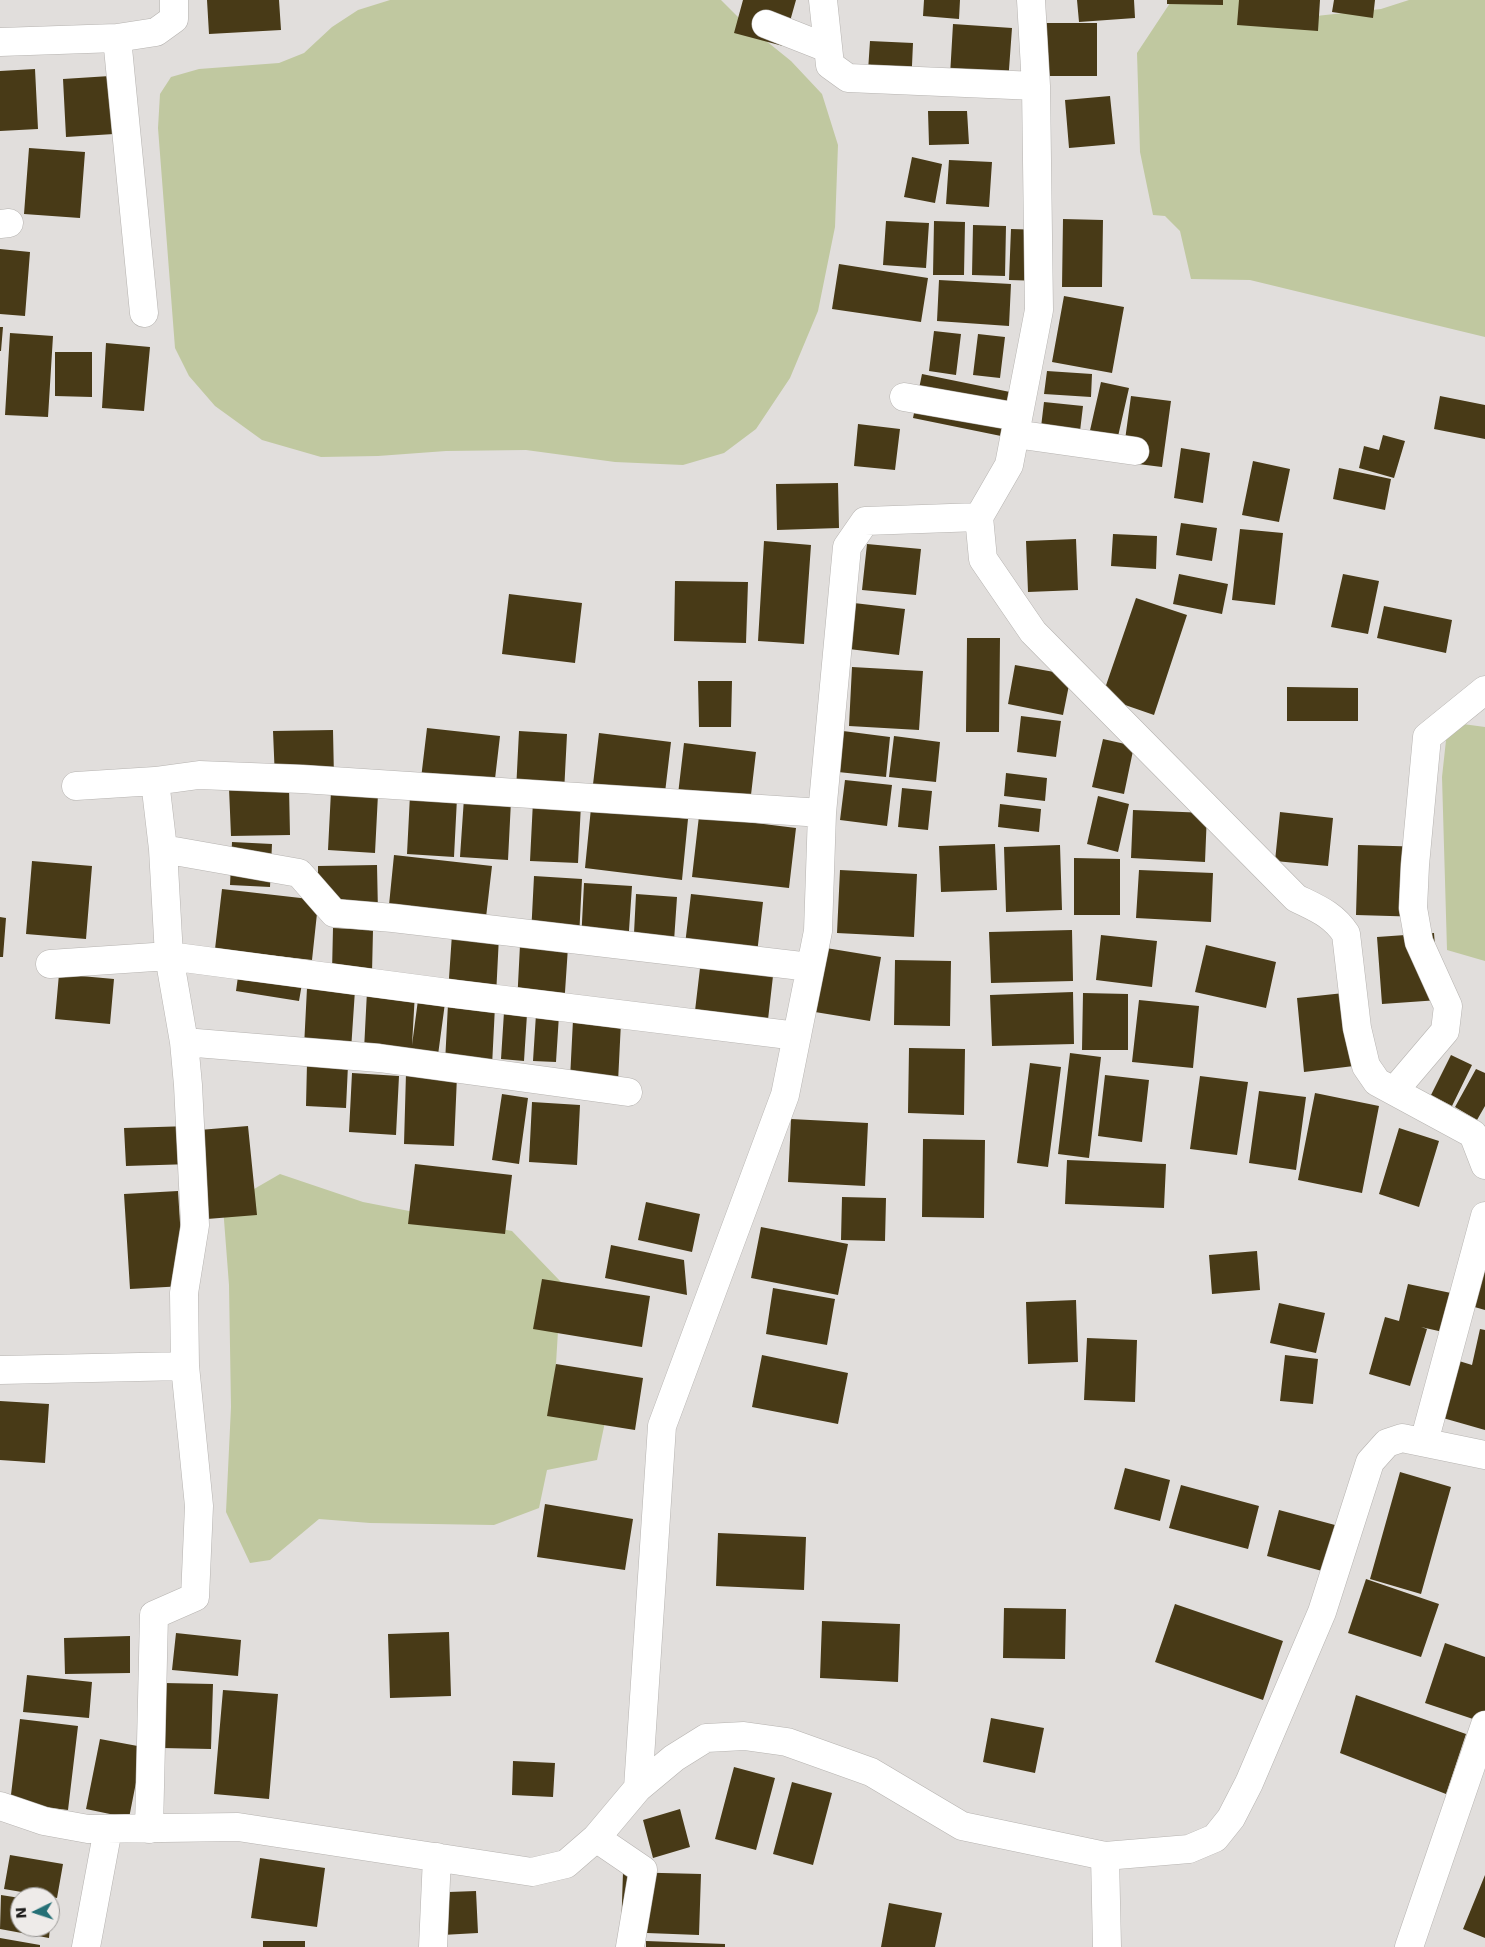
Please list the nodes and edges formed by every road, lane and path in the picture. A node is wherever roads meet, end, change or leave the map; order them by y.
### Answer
1 (174, 0) edge
2 (822, 0) edge
3 (1031, 0) edge
4 (766, 24) dead end
5 (117, 38) junction
6 (0, 42) edge
7 (827, 48) junction
8 (1036, 86) junction
9 (144, 313) dead end
10 (904, 397) dead end
11 (1016, 425) junction
12 (1135, 451) dead end
13 (979, 517) junction
14 (1485, 690) edge
15 (1454, 716) junction
16 (1485, 719) edge
17 (155, 781) junction
18 (76, 786) dead end
19 (822, 813) junction
20 (163, 849) junction
21 (169, 956) junction
22 (50, 964) dead end
23 (810, 968) junction
24 (796, 1036) junction
25 (184, 1042) junction
26 (1394, 1091) junction
27 (628, 1092) dead end
28 (1485, 1165) edge
29 (1485, 1216) edge
30 (185, 1366) junction
31 (0, 1370) edge
32 (1424, 1442) junction
33 (1485, 1455) edge
34 (1485, 1725) edge
35 (638, 1788) junction
36 (0, 1806) edge
37 (149, 1828) junction
38 (108, 1829) junction
39 (596, 1838) junction
40 (1105, 1856) junction
41 (437, 1857) junction
42 (86, 1947) edge
43 (433, 1947) edge
44 (630, 1947) edge
45 (1107, 1947) edge
46 (1409, 1947) edge

1 - 5 street
2 - 7 street
3 - 8 street
4 - 7 street
5 - 6 street
5 - 9 street
7 - 8 street
8 - 11 street
10 - 11 street
11 - 12 street
11 - 13 street
13 - 19 street
13 - 26 street
14 - 15 street
15 - 16 street
15 - 26 street
17 - 18 street
17 - 19 street
17 - 20 street
19 - 23 street
20 - 21 street
20 - 23 street
21 - 22 street
21 - 24 street
21 - 25 street
23 - 24 street
24 - 35 street
25 - 27 street
25 - 30 street
26 - 28 street
29 - 32 street
30 - 31 street
30 - 37 street
32 - 33 street
32 - 40 street
34 - 46 street
35 - 39 street
35 - 40 street
36 - 38 street
37 - 38 street
37 - 41 street
38 - 42 street
39 - 41 street
39 - 44 street
40 - 45 street
41 - 43 street

